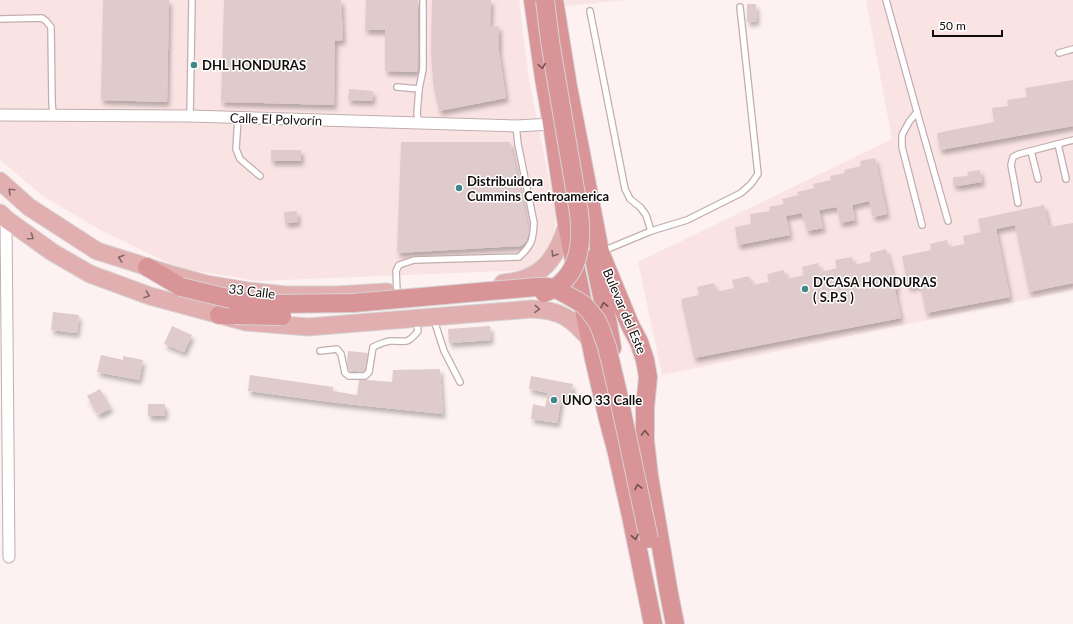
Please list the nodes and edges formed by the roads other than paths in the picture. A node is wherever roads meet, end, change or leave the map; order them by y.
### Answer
1 (192, 0) edge
2 (533, 0) edge
3 (545, 0) edge
4 (554, 0) edge
5 (886, 0) edge
6 (423, 2) dead end
7 (740, 8) dead end
8 (590, 11) dead end
9 (0, 19) edge
10 (1073, 49) edge
11 (1059, 53) dead end
12 (397, 88) dead end
13 (419, 89) junction
14 (917, 112) junction
15 (0, 115) edge
16 (53, 115) junction
17 (190, 116) junction
18 (238, 118) junction
19 (419, 123) junction
20 (552, 124) junction
21 (516, 126) junction
22 (1073, 140) edge
23 (1058, 144) junction
24 (1031, 151) junction
25 (260, 176) dead end
26 (1038, 179) dead end
27 (1066, 179) dead end
28 (0, 181) edge
29 (1018, 203) dead end
30 (592, 210) junction
31 (3, 216) edge
32 (948, 221) dead end
33 (567, 225) junction
34 (922, 225) dead end
35 (651, 231) junction
36 (600, 252) junction
37 (147, 267) junction
38 (509, 282) junction
39 (397, 291) junction
40 (511, 310) junction
41 (227, 315) junction
42 (434, 317) junction
43 (416, 319) junction
44 (591, 342) junction
45 (320, 351) dead end
46 (595, 361) junction
47 (4, 369) edge
48 (460, 382) dead end
49 (10, 557) dead end
50 (669, 594) junction
51 (653, 624) edge
52 (675, 624) edge

1 - 17 lane
2 -> 20 highway
3 - 41 highway, bridge
4 - 30 highway, Bulevar del Este
5 - 14 lane
6 - 13 lane
7 - 35 lane
8 - 35 lane
9 - 16 lane
10 - 11 lane
12 - 13 lane
13 - 19 lane
14 - 32 lane
14 - 34 lane
15 - 16 street, Calle El Polvorín
16 - 17 street, Calle El Polvorín
17 - 18 street, Calle El Polvorín
18 - 19 street, Calle El Polvorín
18 - 25 lane
19 - 21 street, Calle El Polvorín
20 - 21 street, Calle El Polvorín
20 - 33 highway
21 - 39 lane
22 - 23 lane
23 - 24 lane
23 - 27 lane
24 - 26 lane
24 - 29 lane
37 -> 28 main road, 33 Calle
30 - 36 highway, Bulevar del Este
46 -> 30 highway
31 -> 41 main road
31 - 47 street
33 -> 38 main road, 33 Calle
33 - 44 highway
35 - 36 lane
50 -> 36 highway, Bulevar del Este
37 - 39 main road, 33 Calle
50 -> 37 highway, bridge
38 - 39 main road, 33 Calle
38 - 40 main road
40 - 42 main road
40 -> 44 main road
41 - 43 main road
42 - 43 main road
42 - 48 lane
43 - 45 lane
44 - 46 highway
46 -> 51 highway
47 - 49 street
50 - 52 highway, Bulevar del Este

